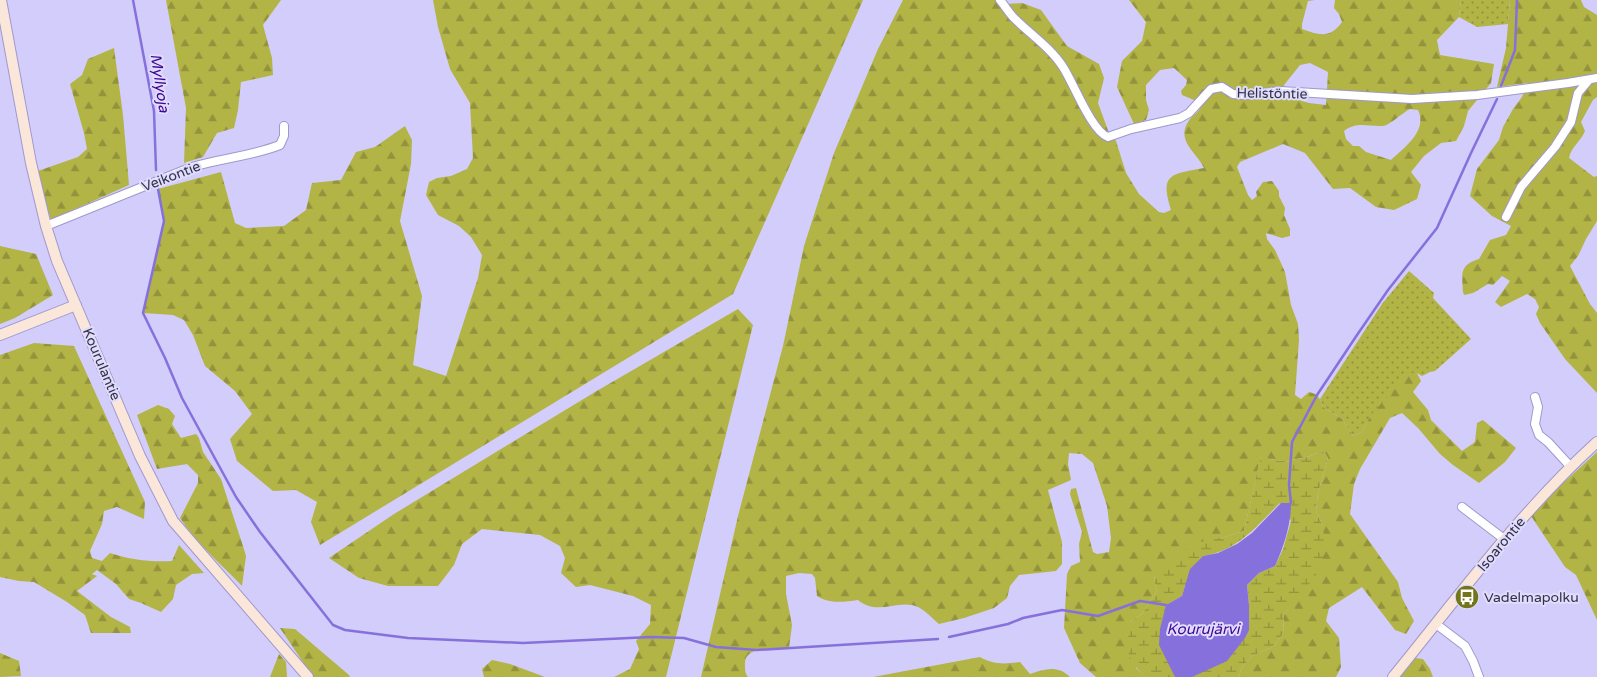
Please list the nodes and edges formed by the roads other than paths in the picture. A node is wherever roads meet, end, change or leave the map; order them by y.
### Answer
1 (1, 0) edge
2 (1000, 0) edge
3 (1593, 79) edge
4 (284, 126) dead end
5 (1506, 217) dead end
6 (46, 226) junction
7 (76, 305) junction
8 (0, 335) edge
9 (1535, 397) dead end
10 (1597, 442) edge
11 (1570, 466) junction
12 (1462, 507) dead end
13 (1504, 539) junction
14 (1436, 624) junction
15 (308, 677) edge
16 (1393, 677) edge
17 (1479, 677) edge

1 - 6 street, Kourulantie
2 - 3 street, Helistöntie
3 - 5 street
4 - 6 street, Veikontie
6 - 7 street, Kourulantie
7 - 8 street
7 - 15 street, Kourulantie
9 - 11 street
10 - 11 street, Isoarontie
11 - 13 street, Isoarontie
12 - 13 street
13 - 14 street, Isoarontie
14 - 16 street, Isoarontie
14 - 17 street

